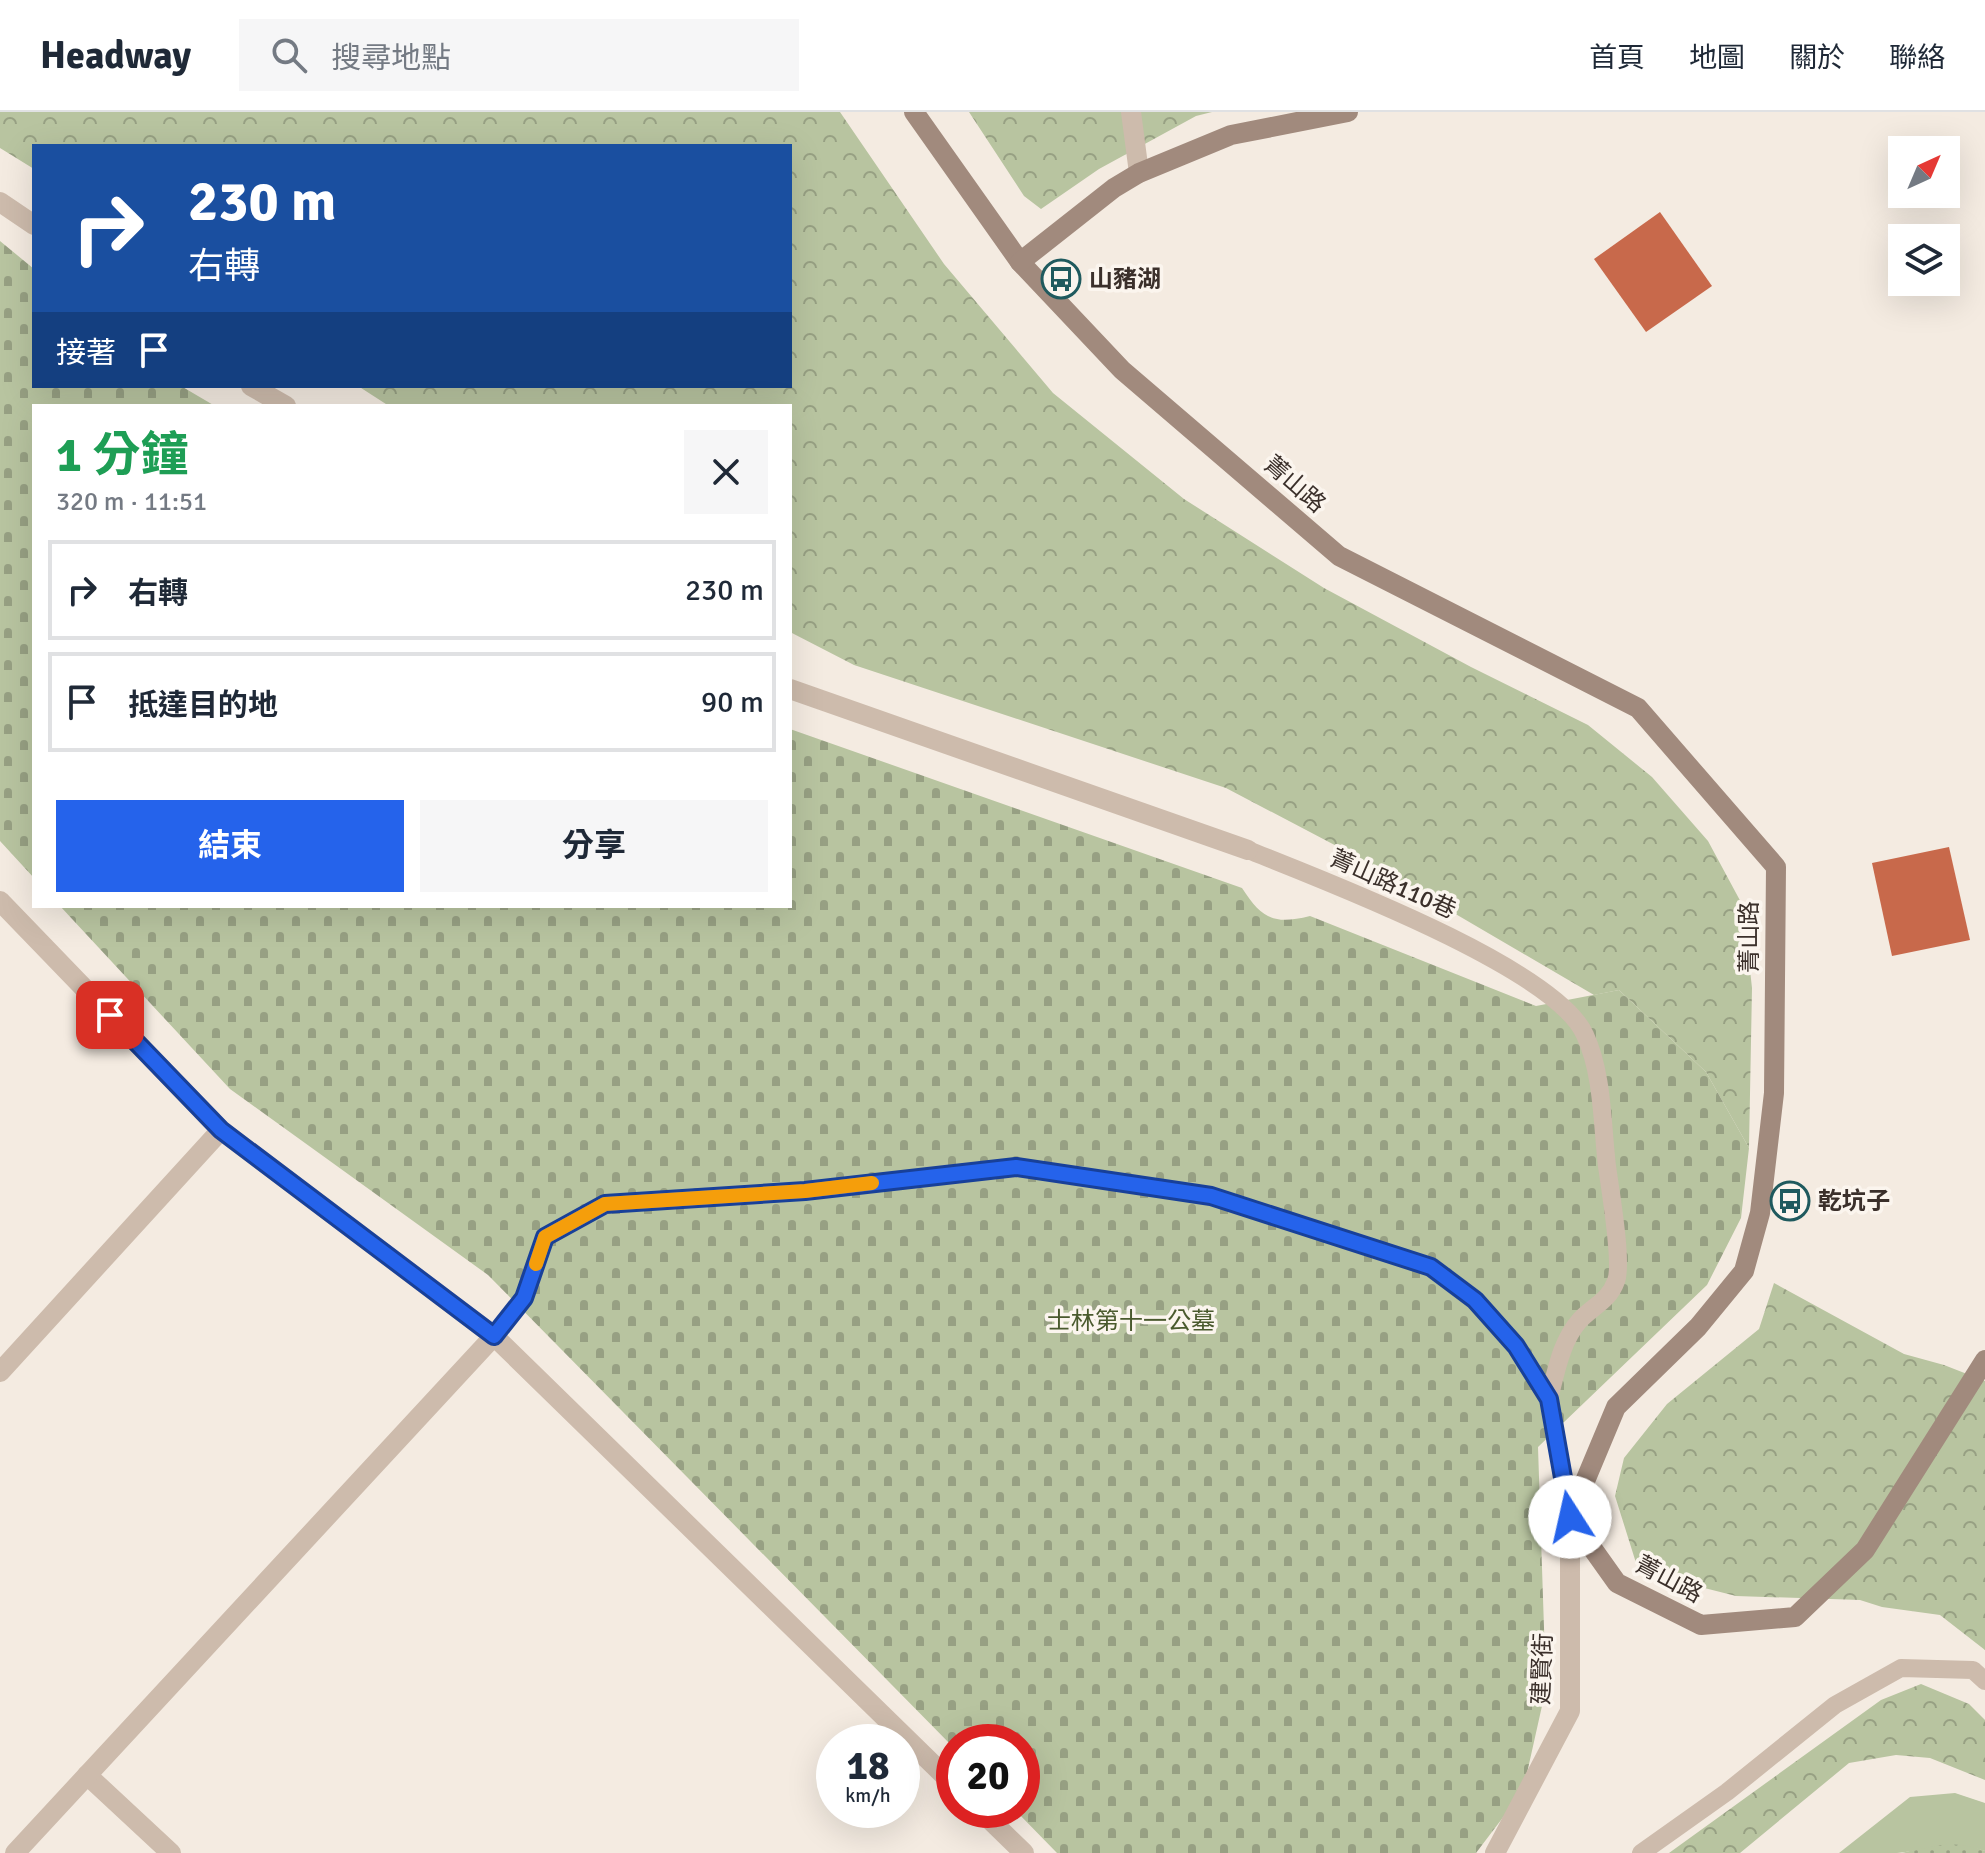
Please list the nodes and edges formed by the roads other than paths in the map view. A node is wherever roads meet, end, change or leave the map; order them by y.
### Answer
1 (914, 112) edge
2 (1131, 112) edge
3 (1348, 112) edge
4 (1139, 173) junction
5 (0, 202) edge
6 (32, 224) edge
7 (1020, 262) junction
8 (254, 388) edge
9 (282, 404) edge
10 (792, 690) edge
11 (1248, 850) joint
12 (0, 901) edge
13 (221, 1130) junction
14 (494, 1336) junction
15 (1985, 1360) edge
16 (0, 1372) edge
17 (1549, 1399) junction
18 (1570, 1517) junction
19 (1985, 1681) edge
20 (936, 1767) edge
21 (87, 1775) junction
22 (998, 1828) edge
23 (15, 1853) edge
24 (171, 1853) edge
25 (1024, 1853) edge
26 (1495, 1853) edge
27 (1641, 1853) edge

1 - 7 street, 菁山路
2 - 4 street
3 - 4 street
4 - 7 street
5 - 6 street
7 - 18 street, 菁山路
8 - 9 street
10 - 11 street, 菁山路110巷
11 - 17 lane, 菁山路110巷
12 - 13 street
13 - 14 street
13 - 16 street
14 - 17 lane
14 - 20 street
14 - 21 street
15 - 18 street, 菁山路
17 - 18 lane
18 - 26 street, 建賢街
19 - 27 lane
21 - 23 street
21 - 24 street
22 - 25 street

